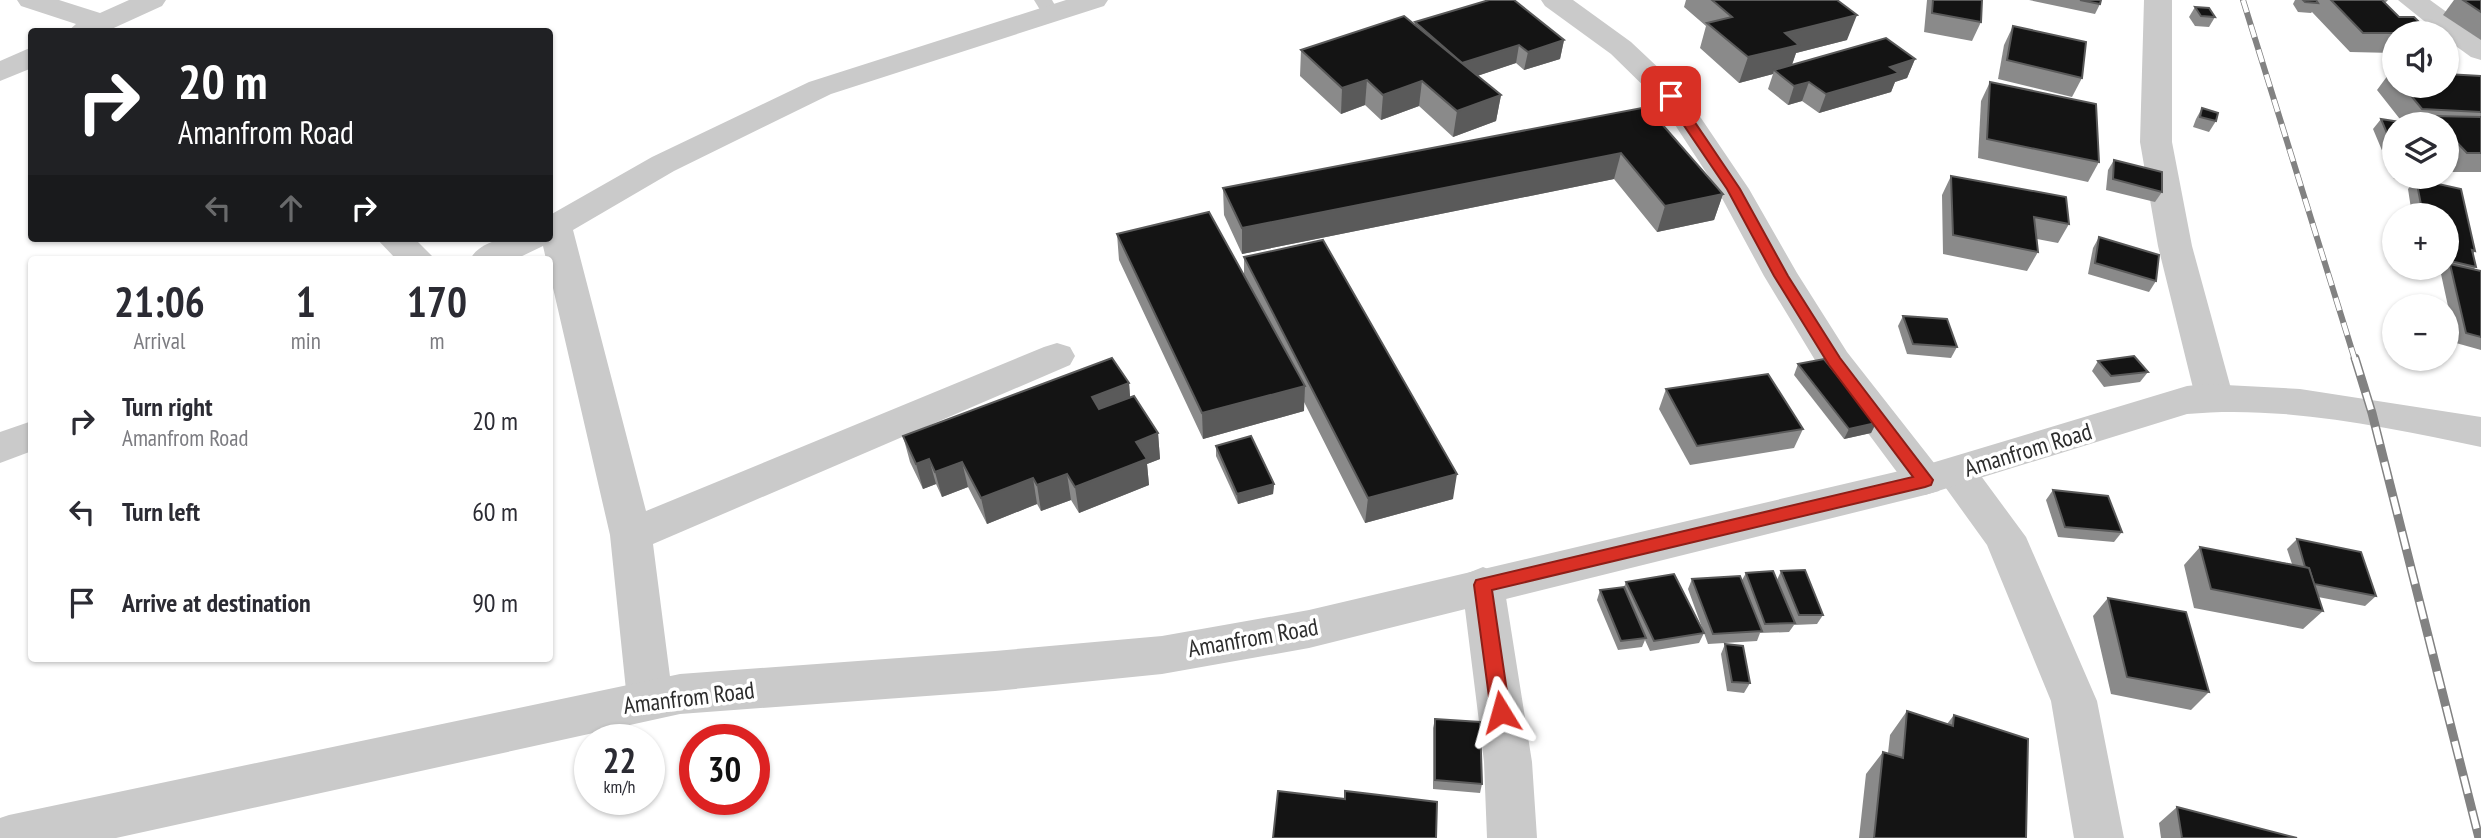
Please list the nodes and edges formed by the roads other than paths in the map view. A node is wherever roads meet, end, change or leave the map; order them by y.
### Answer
1 (32, 0) edge
2 (152, 0) edge
3 (1094, 0) edge
4 (1606, 0) edge
5 (2158, 0) edge
6 (2460, 0) edge
7 (2417, 4) edge
8 (1563, 5) edge
9 (1047, 7) edge
10 (91, 27) edge
11 (2481, 51) edge
12 (28, 58) edge
13 (0, 72) edge
14 (553, 226) edge
15 (398, 242) edge
16 (522, 242) edge
17 (414, 256) edge
18 (493, 256) edge
19 (553, 259) edge
20 (1057, 356) dead end
21 (2214, 396) junction
22 (2481, 432) edge
23 (28, 437) edge
24 (0, 448) edge
25 (1940, 476) junction
26 (631, 536) junction
27 (1483, 585) junction
28 (650, 700) junction
29 (9, 838) edge
30 (1512, 838) edge
31 (2099, 838) edge

1 - 10 street
2 - 10 street
3 - 9 street
4 - 8 street
5 - 21 street
6 - 7 street
7 - 11 street
8 - 25 street
9 - 14 street
12 - 13 street
15 - 17 street
16 - 18 street
19 - 26 street
20 - 26 street
21 - 22 street, Amanfrom Road
21 - 25 street, Amanfrom Road
23 - 24 street
25 - 27 street, Amanfrom Road
25 - 31 street
26 - 28 street
27 - 28 street, Amanfrom Road
27 - 30 street
28 - 29 street, Amanfrom Road

